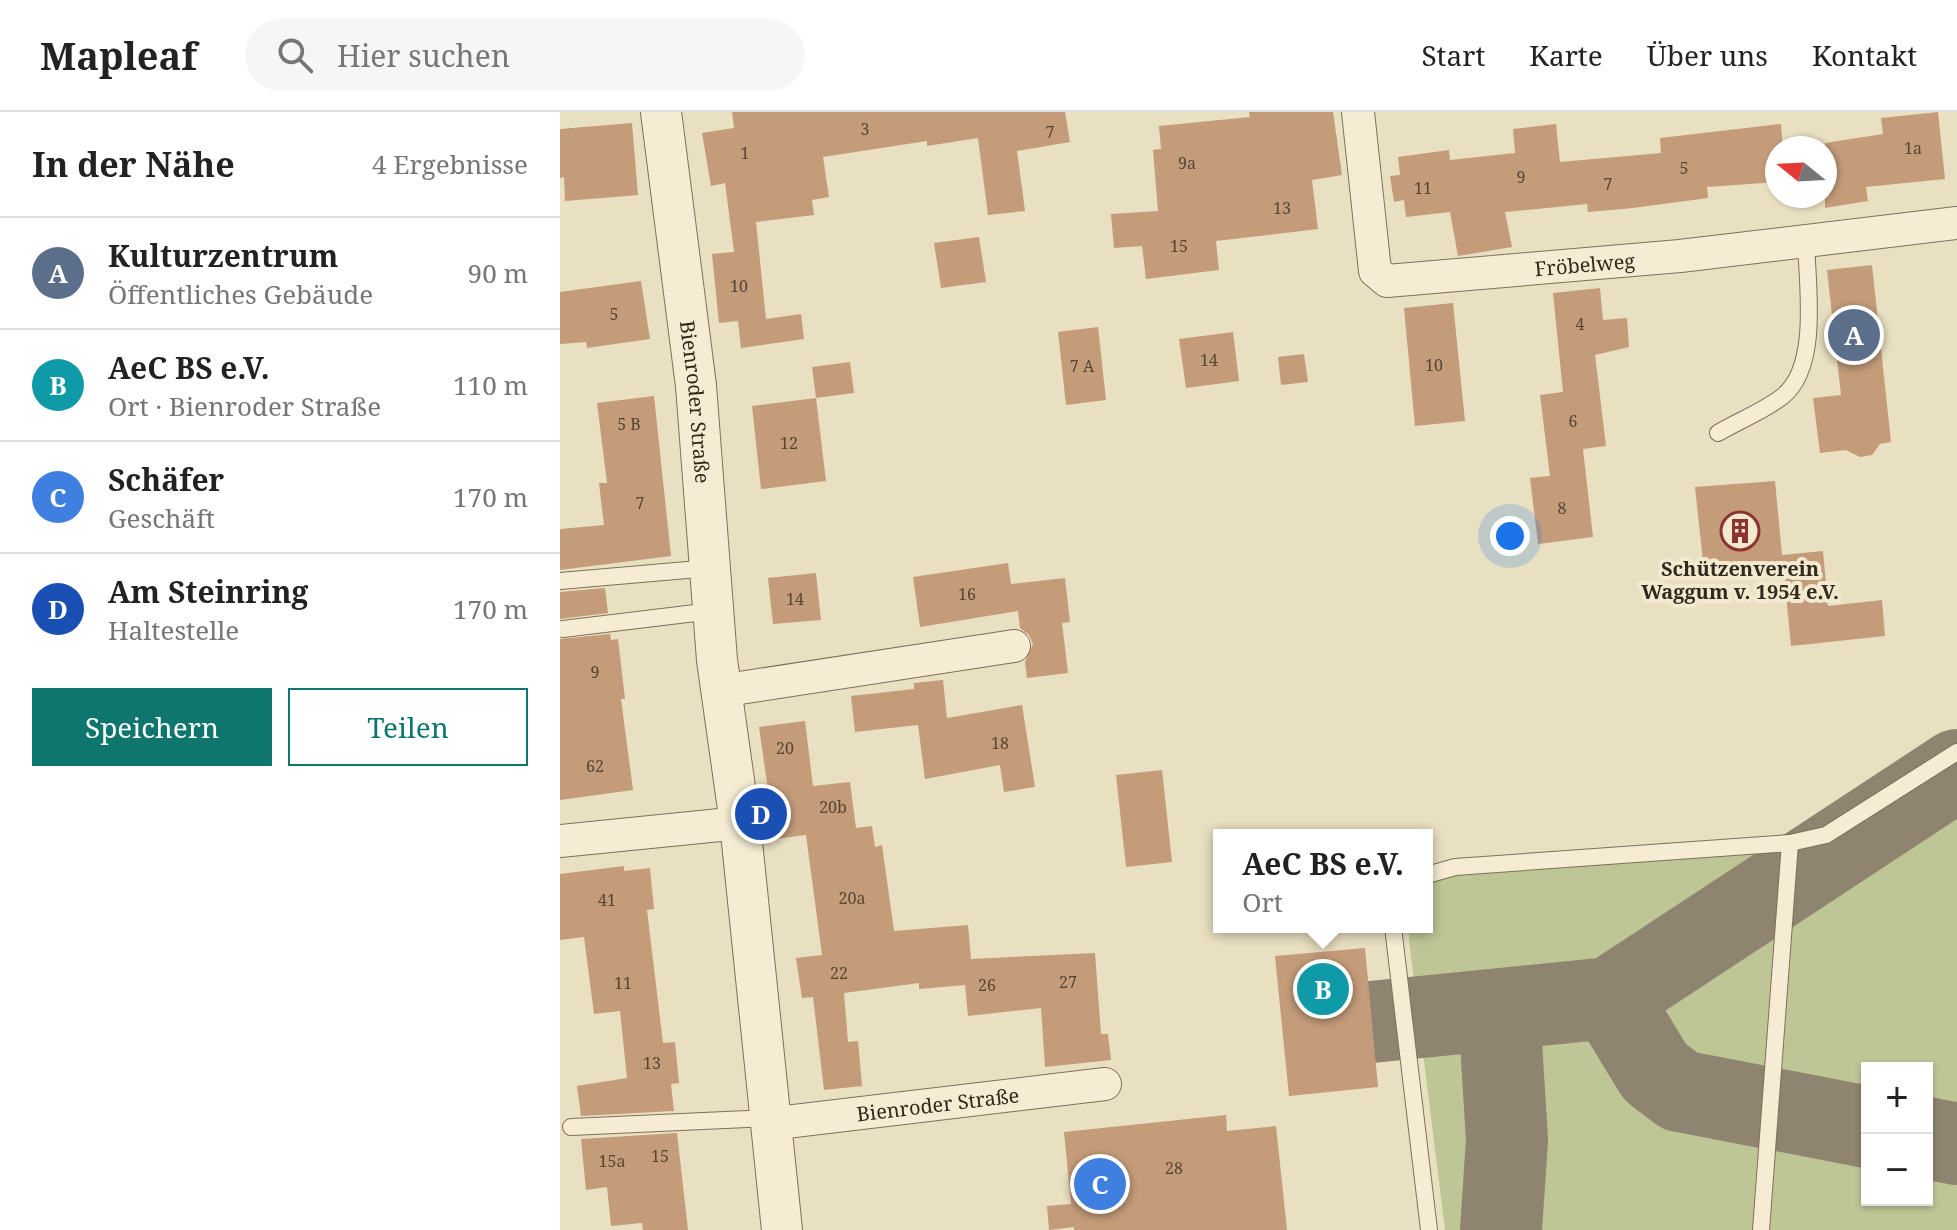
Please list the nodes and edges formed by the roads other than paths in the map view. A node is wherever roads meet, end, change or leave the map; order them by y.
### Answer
1 (661, 112) edge
2 (1358, 112) edge
3 (1957, 223) edge
4 (1806, 241) junction
5 (1718, 433) dead end
6 (710, 568) junction
7 (560, 581) edge
8 (714, 611) junction
9 (563, 629) dead end
10 (1014, 646) dead end
11 (720, 691) junction
12 (1957, 752) edge
13 (740, 823) junction
14 (560, 841) edge
15 (1790, 843) junction
16 (1433, 873) edge
17 (1394, 933) edge
18 (1105, 1084) dead end
19 (769, 1121) junction
20 (571, 1127) dead end
21 (782, 1230) edge
22 (1429, 1230) edge
23 (1761, 1230) edge

1 - 6 street, Bienroder Straße
2 - 4 street, Fröbelweg
3 - 4 street, Fröbelweg
4 - 5 lane
6 - 7 lane
6 - 8 street, Bienroder Straße
8 - 9 lane
8 - 11 street, Bienroder Straße
10 - 11 street
11 - 13 street, Bienroder Straße
12 - 15 lane
13 - 14 street
13 - 19 street, Bienroder Straße
15 - 16 lane
15 - 23 lane
17 - 22 lane
18 - 19 street, Bienroder Straße
19 - 20 lane
19 - 21 street, Bienroder Straße

